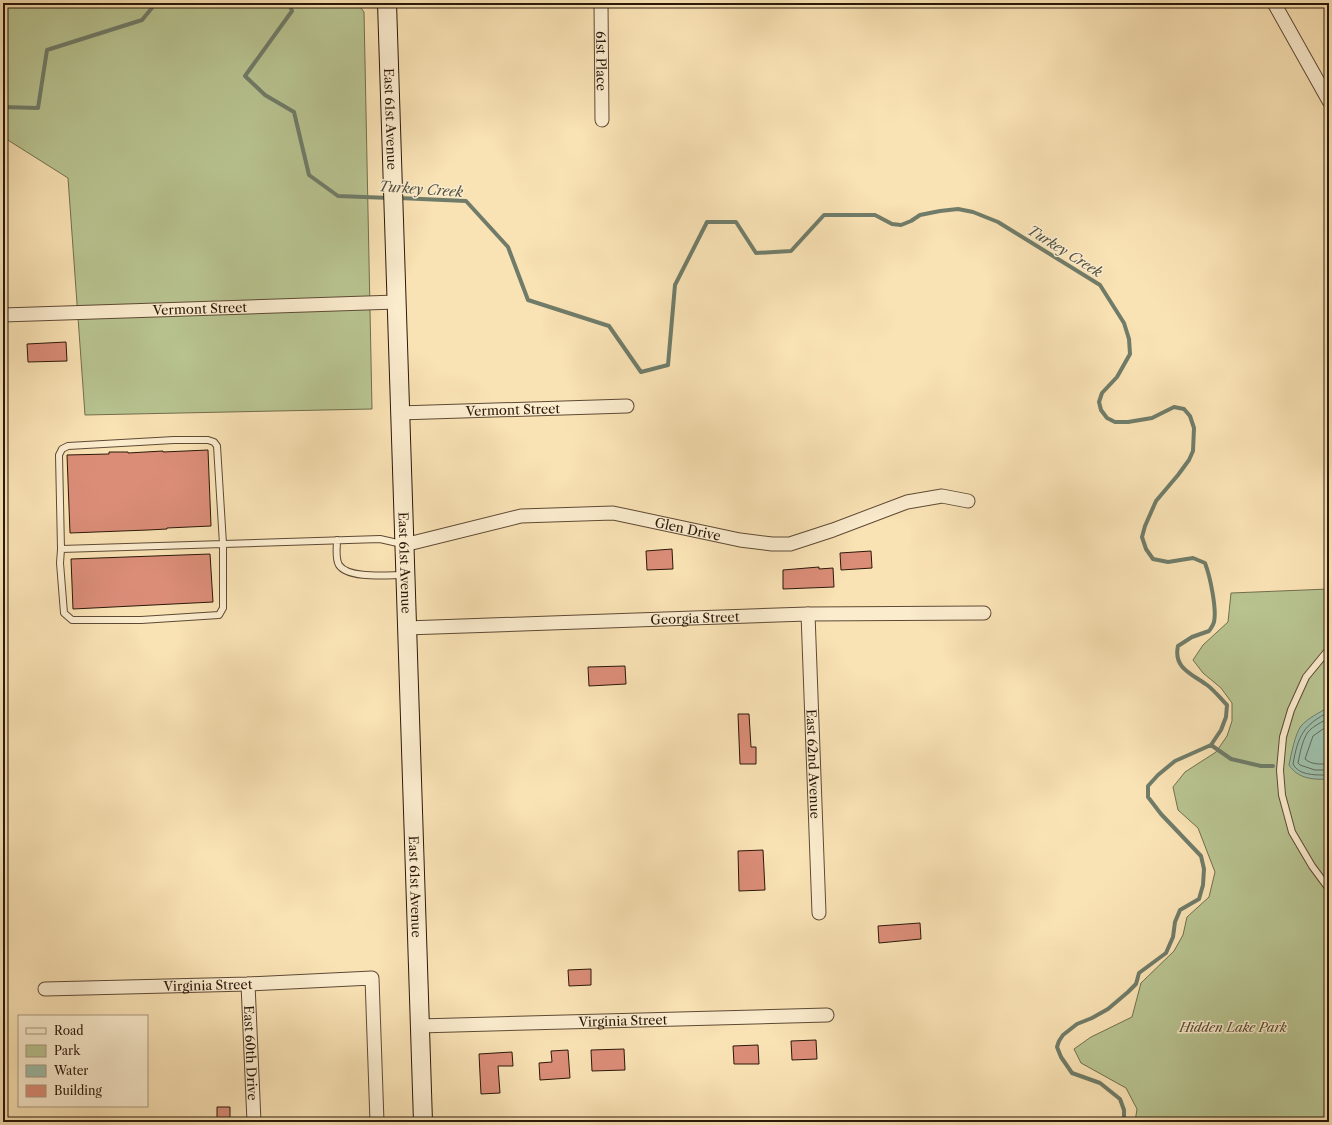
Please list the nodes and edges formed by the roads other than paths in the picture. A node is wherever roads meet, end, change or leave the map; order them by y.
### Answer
1 (387, 3) edge
2 (601, 3) edge
3 (1274, 3) edge
4 (1329, 101) edge
5 (602, 120) dead end
6 (396, 302) junction
7 (3, 315) edge
8 (627, 406) dead end
9 (400, 413) junction
10 (968, 501) dead end
11 (337, 540) junction
12 (223, 544) junction
13 (404, 545) junction
14 (61, 550) junction
15 (405, 575) junction
16 (984, 613) dead end
17 (808, 614) junction
18 (406, 628) junction
19 (1329, 648) edge
20 (1329, 889) edge
21 (819, 913) dead end
22 (248, 984) junction
23 (45, 989) dead end
24 (827, 1015) dead end
25 (419, 1026) junction
26 (254, 1122) edge
27 (377, 1122) edge
28 (423, 1122) edge

1 - 6 main road, East 61st Avenue
2 - 5 street, 61st Place
3 - 4 street
6 - 7 street, Vermont Street
6 - 9 main road, East 61st Avenue
8 - 9 street, Vermont Street
9 - 13 main road, East 61st Avenue
10 - 13 street, Glen Drive
11 - 12 lane
11 - 13 lane
11 - 15 lane
12 - 14 lane
12 - 14 lane
12 - 14 lane
13 - 15 main road, East 61st Avenue
15 - 18 main road, East 61st Avenue
16 - 17 street, Georgia Street
17 - 18 street, Georgia Street
17 - 21 street, East 62nd Avenue
18 - 25 main road, East 61st Avenue
19 - 20 lane
22 - 23 street, Virginia Street
22 - 26 street, East 60th Drive
22 - 27 street, Virginia Street
24 - 25 street, Virginia Street
25 - 28 main road, East 61st Avenue

